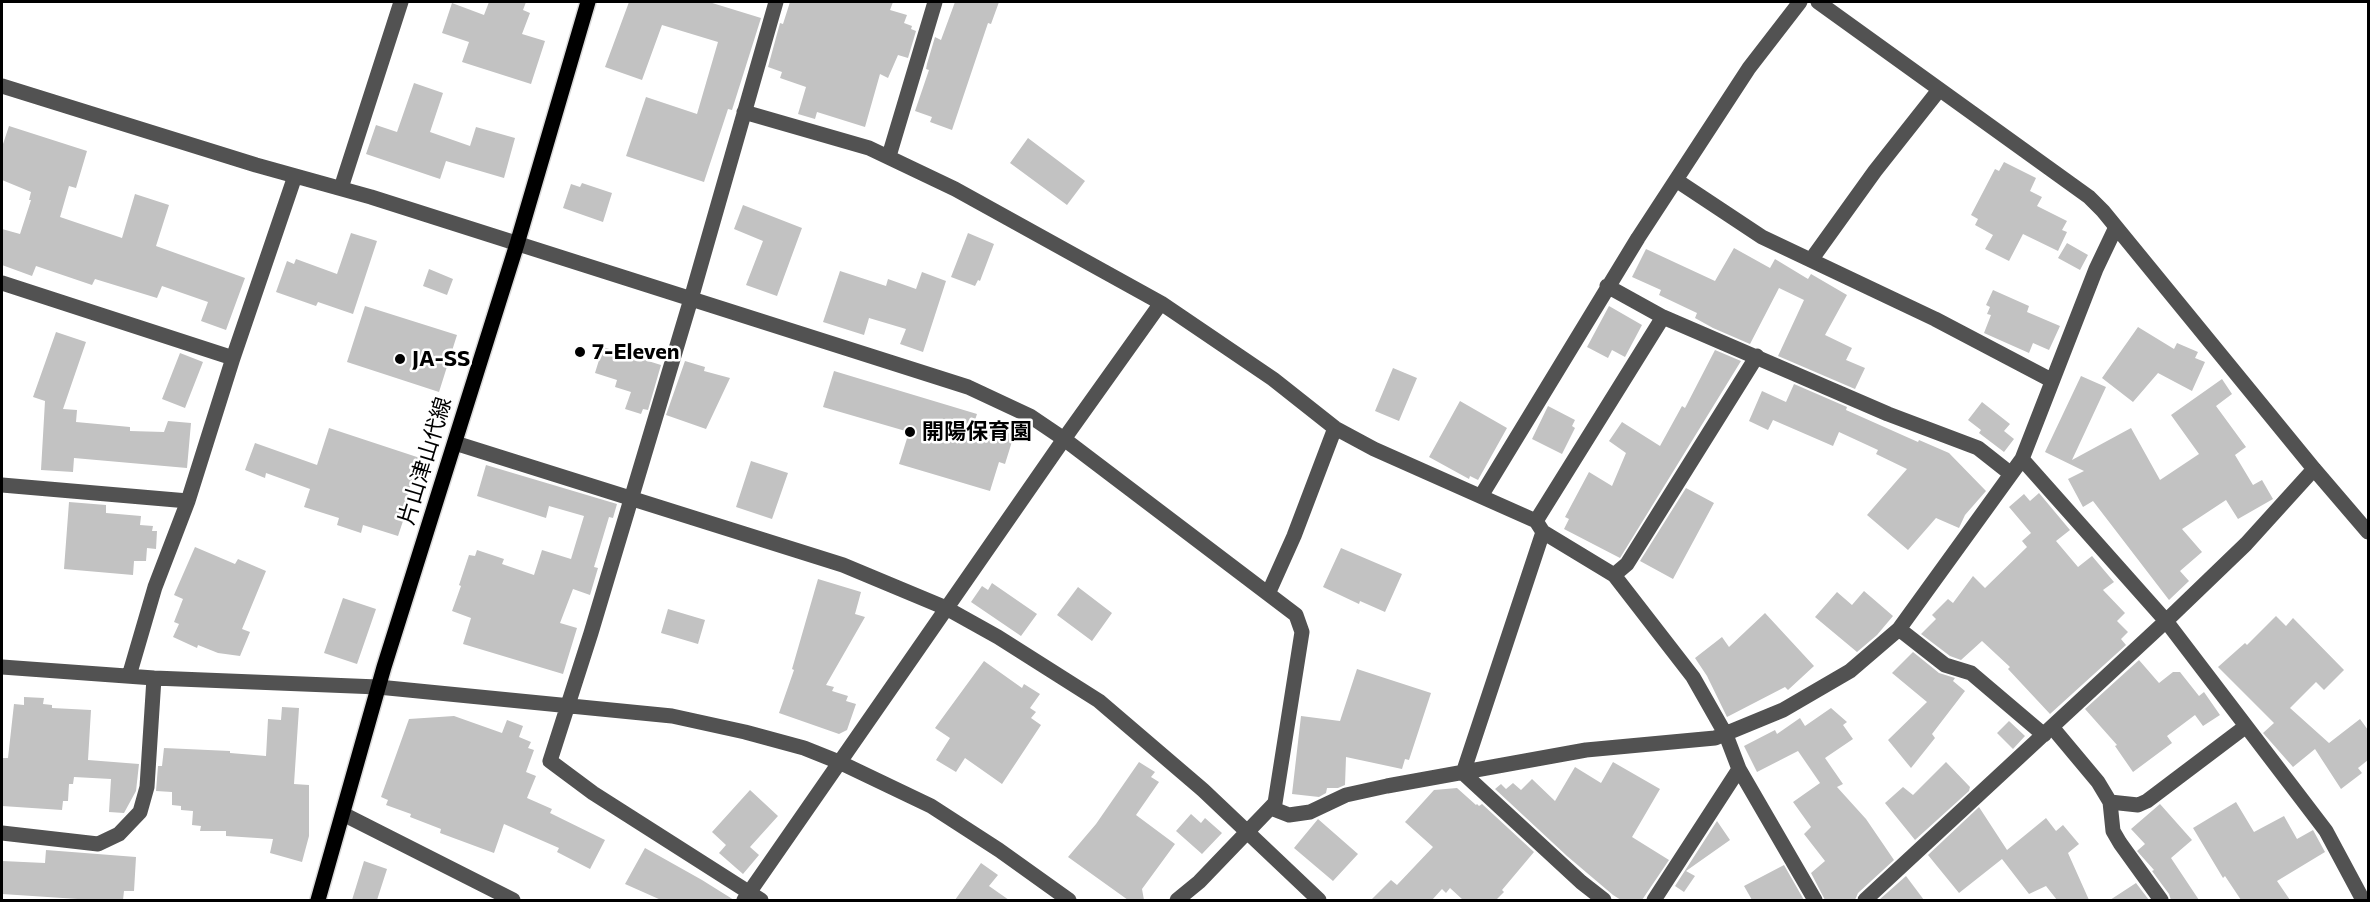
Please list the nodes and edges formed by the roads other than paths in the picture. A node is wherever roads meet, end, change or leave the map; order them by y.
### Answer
1 (401, 2) edge
2 (588, 2) edge
3 (776, 2) edge
4 (935, 2) edge
5 (1800, 2) edge
6 (1818, 2) edge
7 (2, 86) edge
8 (1939, 90) junction
9 (744, 112) junction
10 (889, 156) junction
11 (295, 176) junction
12 (1676, 180) junction
13 (341, 188) junction
14 (2115, 227) junction
15 (517, 244) junction
16 (1811, 260) junction
17 (2, 283) edge
18 (1607, 286) junction
19 (691, 300) junction
20 (1161, 303) junction
21 (1663, 317) junction
22 (1757, 356) junction
23 (233, 358) junction
24 (2051, 380) junction
25 (1335, 428) junction
26 (1064, 439) junction
27 (455, 443) junction
28 (2022, 459) junction
29 (2314, 469) junction
30 (2011, 474) junction
31 (2, 485) edge
32 (1481, 495) junction
33 (629, 499) junction
34 (188, 501) junction
35 (1540, 527) junction
36 (2368, 532) edge
37 (1614, 575) junction
38 (1268, 594) junction
39 (946, 608) junction
40 (2166, 621) junction
41 (1899, 628) junction
42 (2, 667) edge
43 (129, 676) junction
44 (154, 678) junction
45 (378, 687) junction
46 (568, 704) junction
47 (2245, 726) junction
48 (2048, 731) junction
49 (1726, 735) junction
50 (839, 762) junction
51 (1739, 769) junction
52 (1463, 773) junction
53 (2110, 802) junction
54 (1271, 808) junction
55 (343, 814) junction
56 (2, 833) edge
57 (1248, 833) junction
58 (751, 898) edge
59 (318, 900) edge
60 (513, 900) edge
61 (1069, 900) edge
62 (1177, 900) edge
63 (1319, 900) edge
64 (1604, 900) edge
65 (1654, 900) edge
66 (1815, 900) edge
67 (1865, 900) edge
68 (2161, 900) edge
69 (2363, 900) edge

1 - 13 street
2 - 15 main road, 片山津山代線
3 - 9 street
4 - 10 street
5 - 12 street
6 - 8 street
7 - 11 street
8 - 14 street
8 - 16 street
9 - 10 street
9 - 19 street
10 - 20 street
11 - 13 street
11 - 23 street
12 - 16 street
12 - 18 street
13 - 15 street
14 - 24 street
14 - 29 street
15 - 19 street
15 - 27 main road, 片山津山代線
16 - 24 street
17 - 23 street
18 - 21 street
18 - 32 street
19 - 26 street
19 - 33 street
20 - 25 street
20 - 26 street
21 - 22 street
21 - 35 street
22 - 30 street
22 - 37 street
23 - 34 street
24 - 28 street
25 - 32 street
25 - 38 street
26 - 38 street
26 - 39 street
27 - 33 street
27 - 45 main road, 片山津山代線
28 - 30 street
28 - 40 street
29 - 36 street
29 - 40 street
30 - 41 street
31 - 34 street
32 - 35 street
33 - 39 street
33 - 46 street
34 - 43 street
35 - 37 street
35 - 52 street
37 - 49 street
38 - 54 street
39 - 50 street
39 - 57 street
40 - 47 street
40 - 48 street
41 - 48 street
41 - 49 street
42 - 43 street
43 - 44 street
44 - 45 street
44 - 56 street
45 - 46 street
45 - 55 main road, 片山津山代線
46 - 50 street
46 - 58 street
47 - 53 street
47 - 69 street
48 - 53 street
48 - 67 street
49 - 51 street
49 - 52 street
50 - 58 street
50 - 61 street
51 - 65 street
51 - 66 street
52 - 54 street
52 - 64 street
53 - 68 street
54 - 57 street
55 - 59 main road, 片山津山代線
55 - 60 street
57 - 62 street
57 - 63 street

